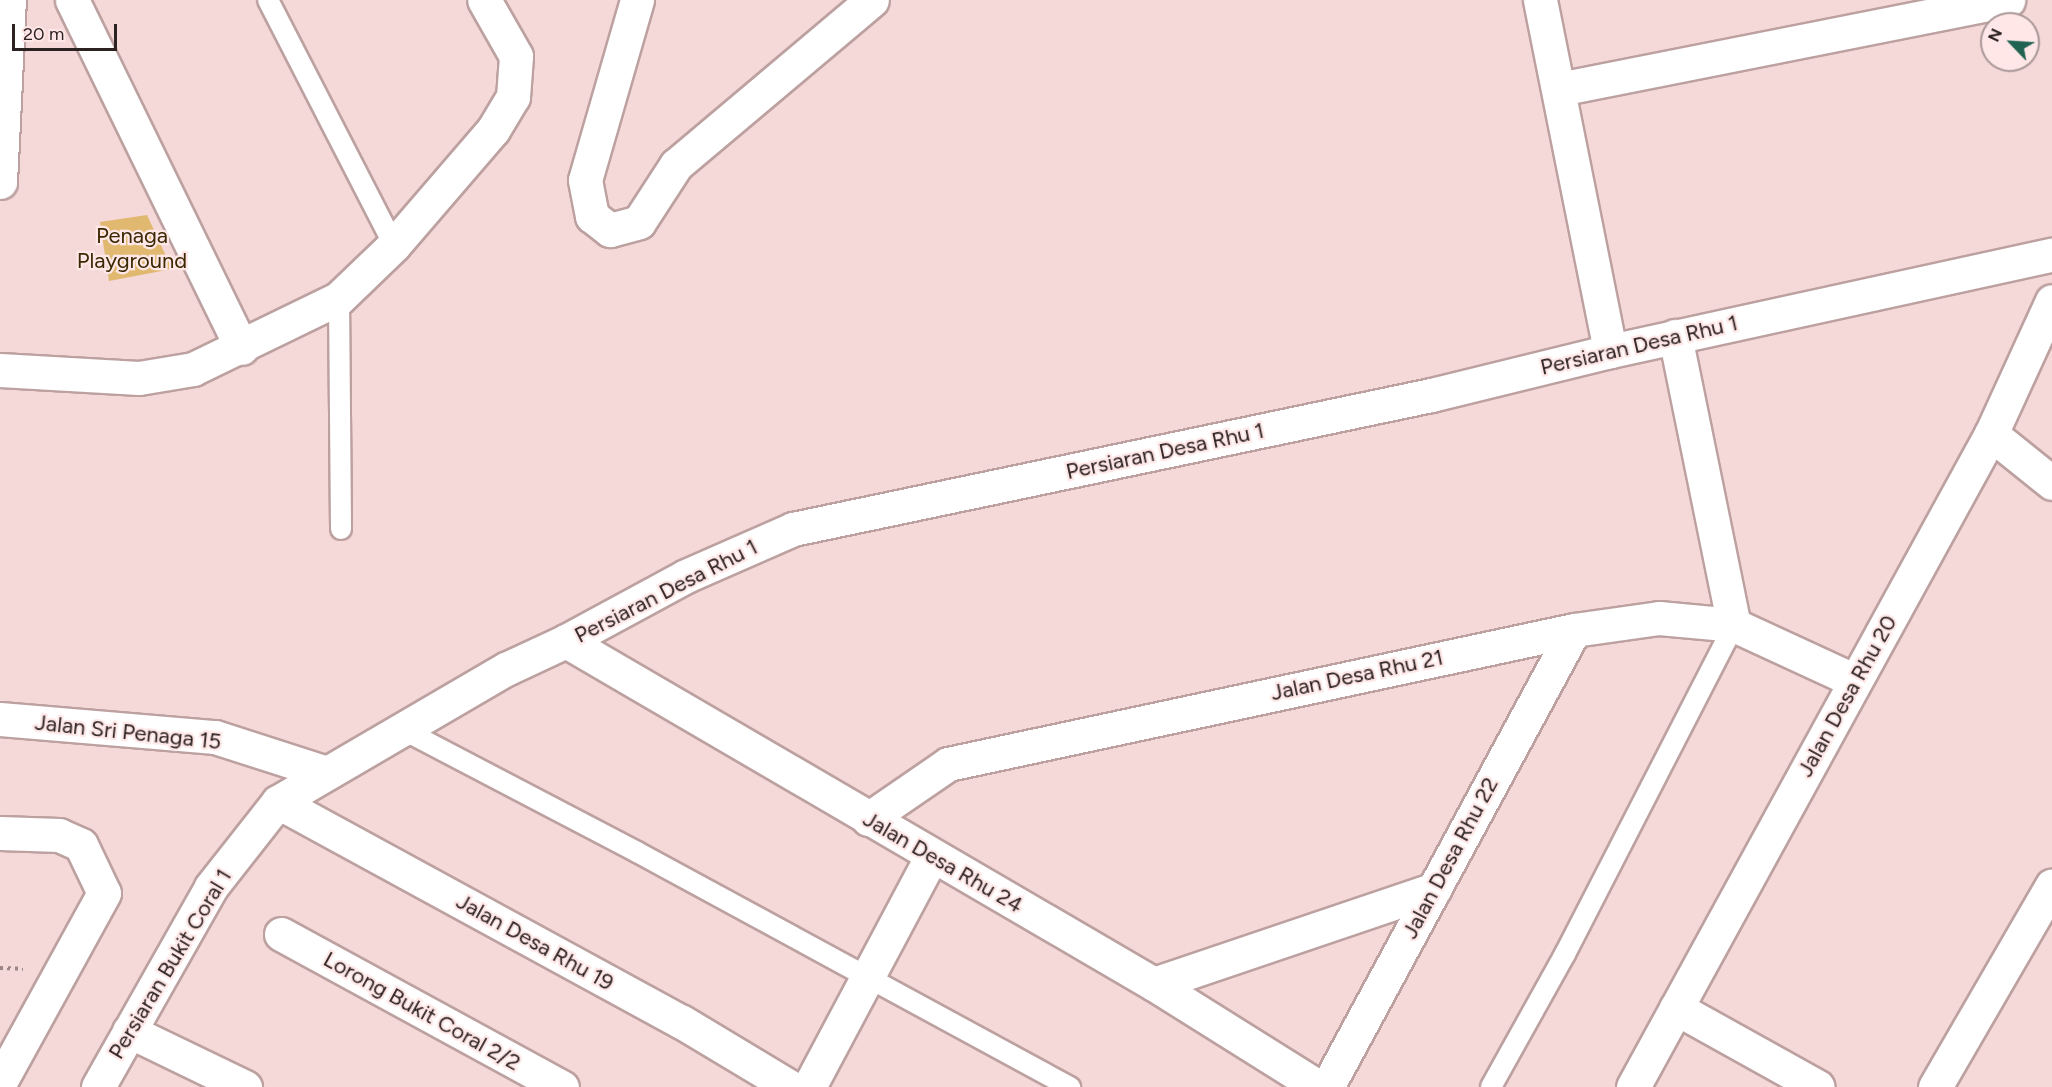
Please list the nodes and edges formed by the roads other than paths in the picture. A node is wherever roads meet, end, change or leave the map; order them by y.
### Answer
1 (9, 0) edge
2 (72, 0) edge
3 (268, 0) edge
4 (484, 0) edge
5 (637, 0) edge
6 (872, 0) edge
7 (1540, 0) edge
8 (2008, 0) edge
9 (1559, 89) junction
10 (1, 132) edge
11 (0, 182) edge
12 (394, 245) junction
13 (2052, 255) edge
14 (339, 298) junction
15 (2052, 301) edge
16 (1676, 336) junction
17 (242, 348) junction
18 (1610, 351) junction
19 (0, 370) edge
20 (1991, 434) junction
21 (2052, 483) edge
22 (341, 529) dead end
23 (1734, 625) junction
24 (1574, 630) junction
25 (566, 641) junction
26 (1855, 681) junction
27 (0, 720) edge
28 (400, 728) junction
29 (324, 772) junction
30 (278, 802) junction
31 (868, 819) junction
32 (0, 833) edge
33 (932, 856) junction
34 (1434, 889) junction
35 (2049, 898) edge
36 (281, 934) dead end
37 (864, 977) junction
38 (1154, 984) junction
39 (1676, 1008) junction
40 (129, 1031) junction
41 (0, 1082) edge
42 (98, 1087) edge
43 (245, 1087) edge
44 (562, 1087) edge
45 (790, 1087) edge
46 (809, 1087) edge
47 (1070, 1087) edge
48 (1318, 1087) edge
49 (1327, 1087) edge
50 (1491, 1087) edge
51 (1633, 1087) edge
52 (1818, 1087) edge
53 (1935, 1087) edge

1 - 10 street
2 - 17 street
3 - 12 lane
4 - 12 street
5 - 6 street
7 - 9 street
8 - 9 street
9 - 18 street
10 - 11 street
12 - 14 street
13 - 16 street, Persiaran Desa Rhu 1
14 - 17 street
14 - 22 lane
15 - 20 street, Jalan Desa Rhu 20
16 - 18 street, Persiaran Desa Rhu 1
16 - 23 street
17 - 19 street
18 - 25 street, Persiaran Desa Rhu 1
20 - 21 street
20 - 26 street, Jalan Desa Rhu 20
23 - 24 street, Jalan Desa Rhu 21
23 - 26 street, Jalan Desa Rhu 21
23 - 50 lane
24 - 31 street, Jalan Desa Rhu 21
24 - 34 street, Jalan Desa Rhu 22
25 - 28 street, Persiaran Desa Rhu 1
25 - 31 street, Jalan Desa Rhu 24
26 - 39 street, Jalan Desa Rhu 20
27 - 29 street, Jalan Sri Penaga 15
28 - 29 street, Persiaran Desa Rhu 1
28 - 37 lane
29 - 30 street, Persiaran Bukit Coral 1
30 - 40 street, Persiaran Bukit Coral 1
30 - 45 street, Jalan Desa Rhu 19
31 - 33 street, Jalan Desa Rhu 24
32 - 41 street
33 - 37 street
33 - 38 street, Jalan Desa Rhu 24
34 - 38 street
34 - 49 street, Jalan Desa Rhu 22
35 - 53 street
36 - 44 street, Lorong Bukit Coral 2/2
37 - 46 street
37 - 47 lane
38 - 48 street, Jalan Desa Rhu 24
39 - 51 street, Jalan Desa Rhu 20
39 - 52 street
40 - 42 street, Persiaran Bukit Coral 1
40 - 43 street

